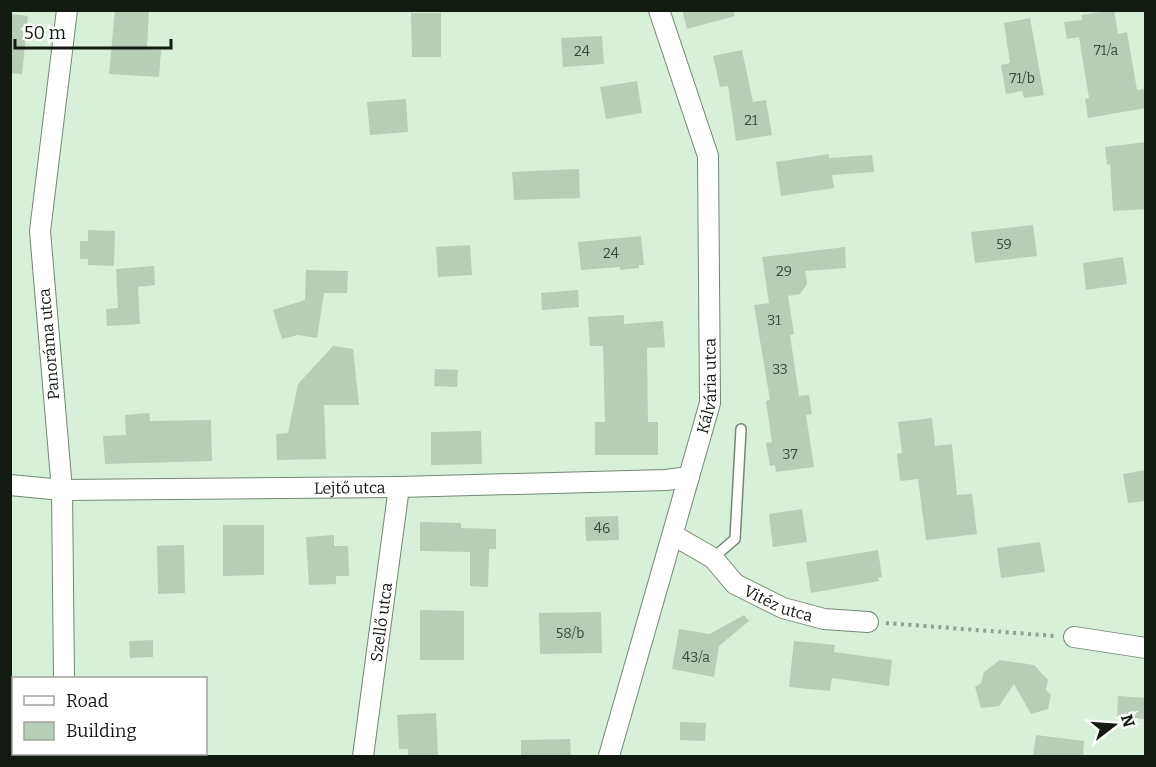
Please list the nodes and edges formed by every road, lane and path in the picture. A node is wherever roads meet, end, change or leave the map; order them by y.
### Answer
1 (67, 10) edge
2 (659, 10) edge
3 (741, 429) dead end
4 (689, 477) junction
5 (10, 485) edge
6 (399, 487) junction
7 (62, 490) junction
8 (673, 535) junction
9 (713, 558) junction
10 (868, 622) joint
11 (1074, 637) joint
12 (1146, 648) edge
13 (64, 677) edge
14 (363, 756) edge
15 (609, 756) edge

1 - 7 street, Panoráma utca
2 - 4 street, Kálvária utca
3 - 9 lane
4 - 6 street, Lejtő utca
4 - 8 street, Kálvária utca
5 - 7 street, Lejtő utca
6 - 7 street, Lejtő utca
6 - 14 street, Szellő utca
7 - 13 street, Panoráma utca
8 - 9 street, Vitéz utca
8 - 15 street, Kálvária utca
9 - 10 street, Vitéz utca
10 - 11 path
11 - 12 street

